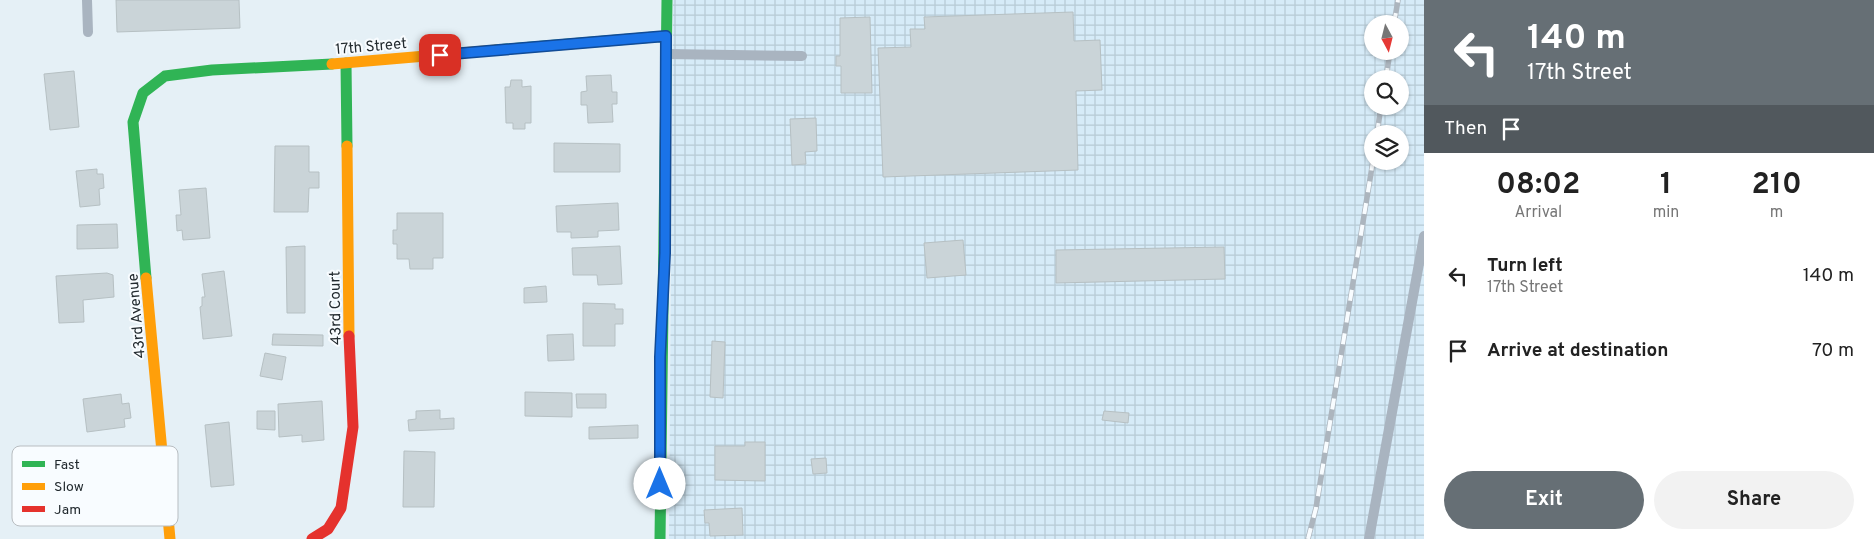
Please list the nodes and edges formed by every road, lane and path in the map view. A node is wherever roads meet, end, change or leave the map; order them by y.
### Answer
1 (86, 0) edge
2 (667, 0) edge
3 (88, 32) dead end
4 (666, 36) junction
5 (666, 54) junction
6 (802, 56) dead end
7 (346, 63) junction
8 (143, 92) joint
9 (1424, 236) edge
10 (161, 446) edge
11 (169, 526) edge
12 (170, 539) edge
13 (312, 539) edge
14 (660, 539) edge
15 (1369, 539) edge

1 - 3 lane
2 - 4 street
4 - 5 street
4 - 7 street, 17th Street
5 - 6 lane
5 - 14 street
7 - 8 street, 17th Street
7 - 13 street, 43rd Court
8 - 10 street, 43rd Avenue
9 - 15 lane
11 - 12 street, 43rd Avenue

